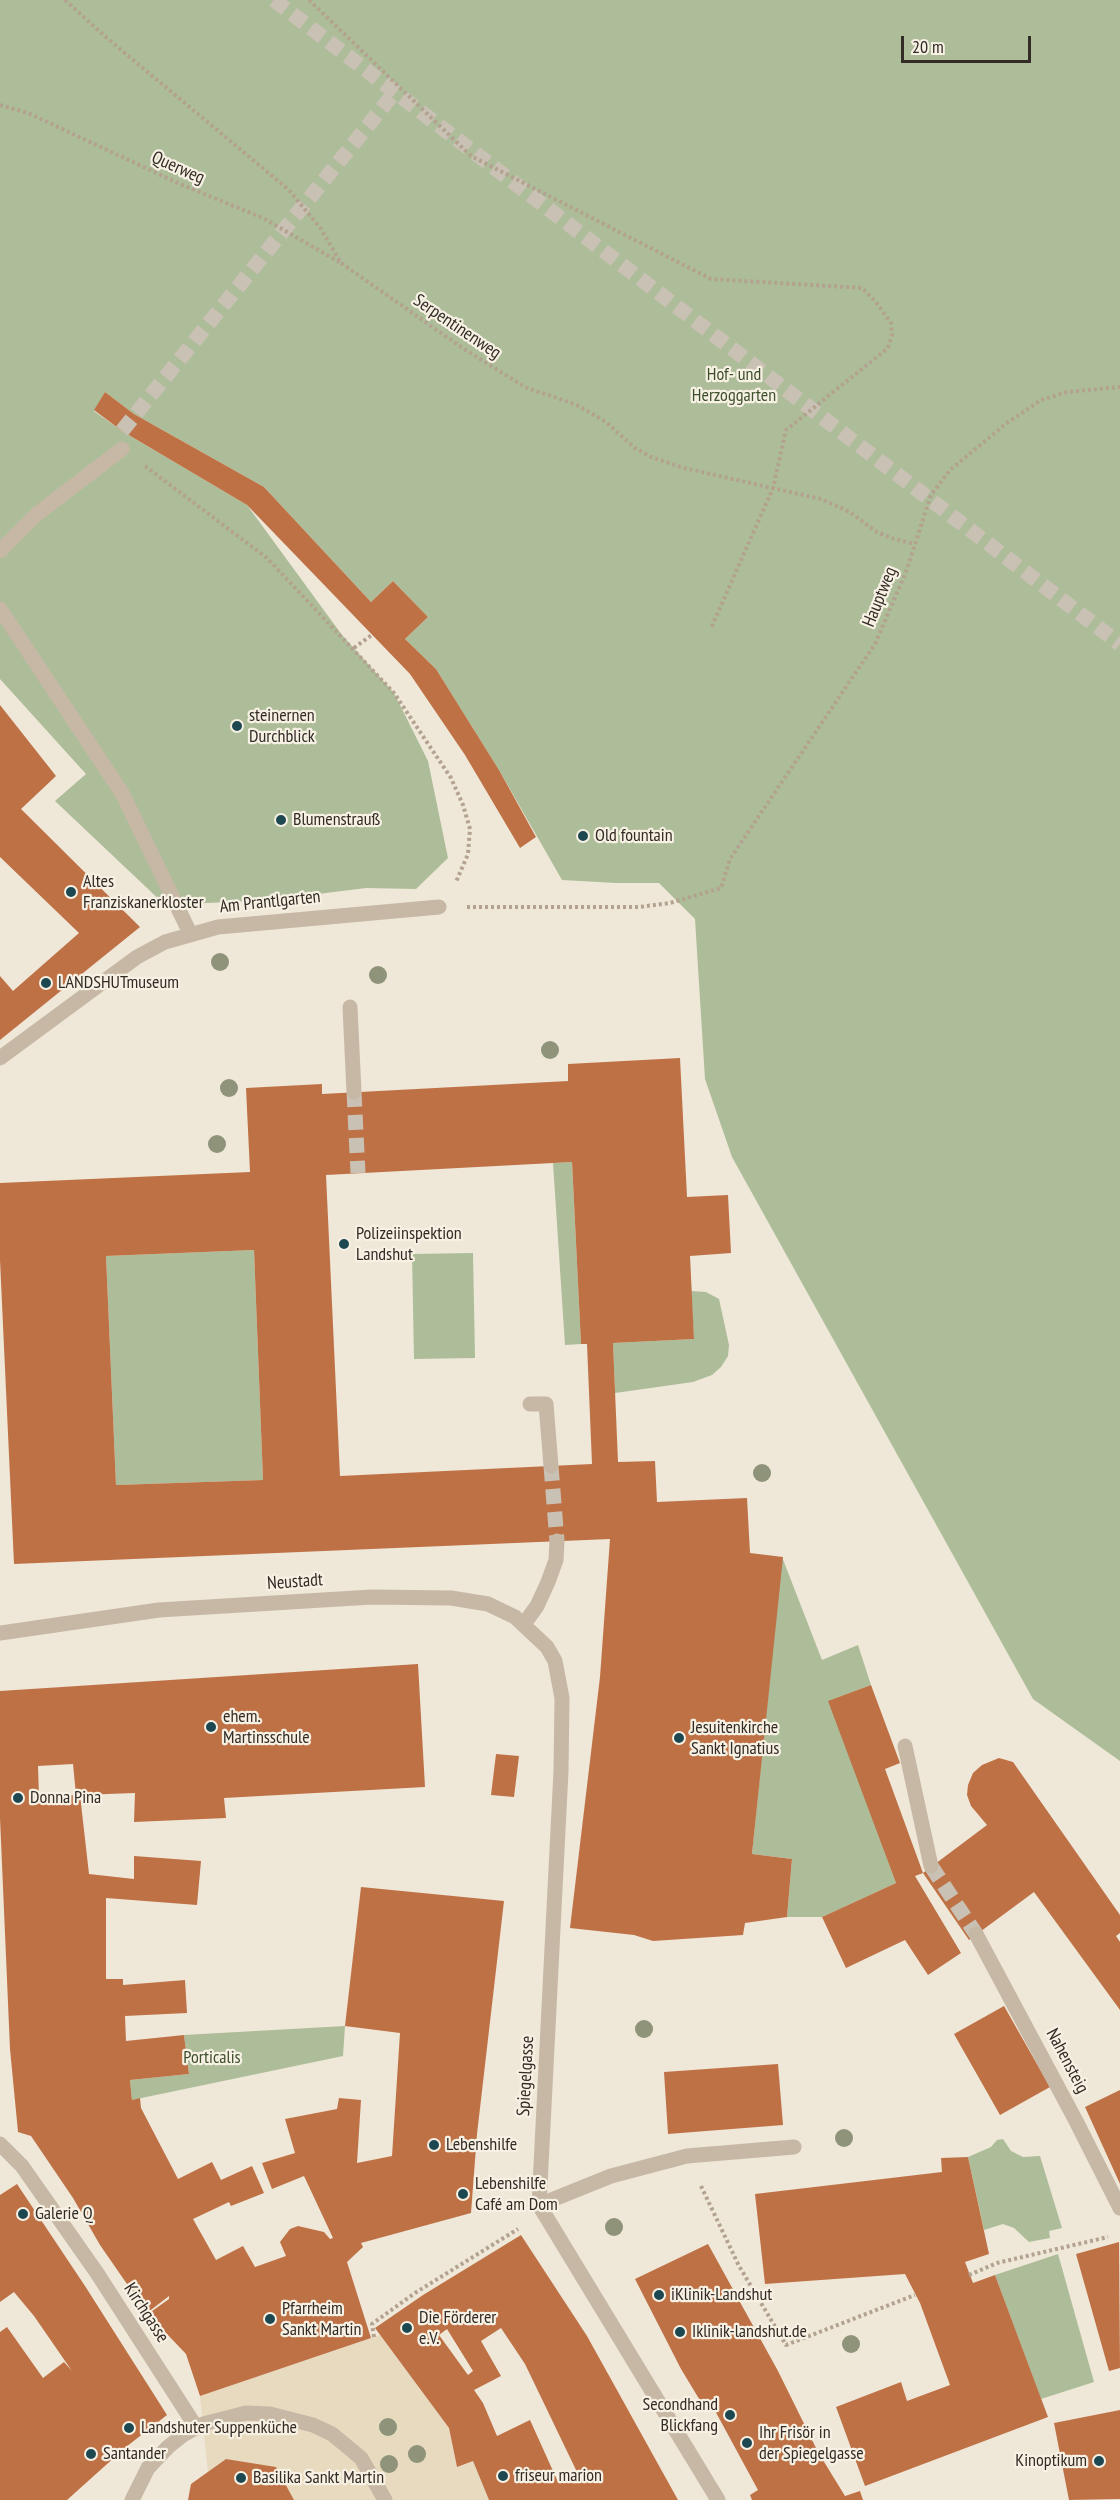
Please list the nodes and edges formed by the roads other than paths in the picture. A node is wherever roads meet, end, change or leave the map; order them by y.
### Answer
1 (122, 448) tunnel mouth
2 (0, 551) edge
3 (0, 609) edge
4 (439, 908) road end
5 (190, 933) junction
6 (350, 1007) dead end
7 (0, 1058) edge
8 (354, 1092) tunnel mouth
9 (530, 1404) dead end
10 (552, 1466) tunnel mouth
11 (556, 1541) tunnel mouth
12 (524, 1624) junction
13 (0, 1633) edge
14 (558, 1676) joint
15 (905, 1746) dead end
16 (931, 1866) tunnel mouth
17 (976, 1934) tunnel mouth
18 (0, 2144) edge
19 (794, 2147) dead end
20 (1120, 2208) edge
21 (541, 2209) junction
22 (196, 2427) junction
23 (716, 2499) edge
24 (132, 2500) edge
25 (385, 2500) edge

1 - 2 street
3 - 5 street
4 - 5 street, Am Prantlgarten
5 - 7 street, Am Prantlgarten
6 - 8 street
9 - 10 street
11 - 12 street
12 - 13 street, Neustadt
12 - 14 street, Neustadt
14 - 21 street, Spiegelgasse
15 - 16 street
17 - 20 street, Nahensteig
18 - 22 street, Kirchgasse
19 - 21 street
21 - 23 street
22 - 24 street
22 - 25 street

